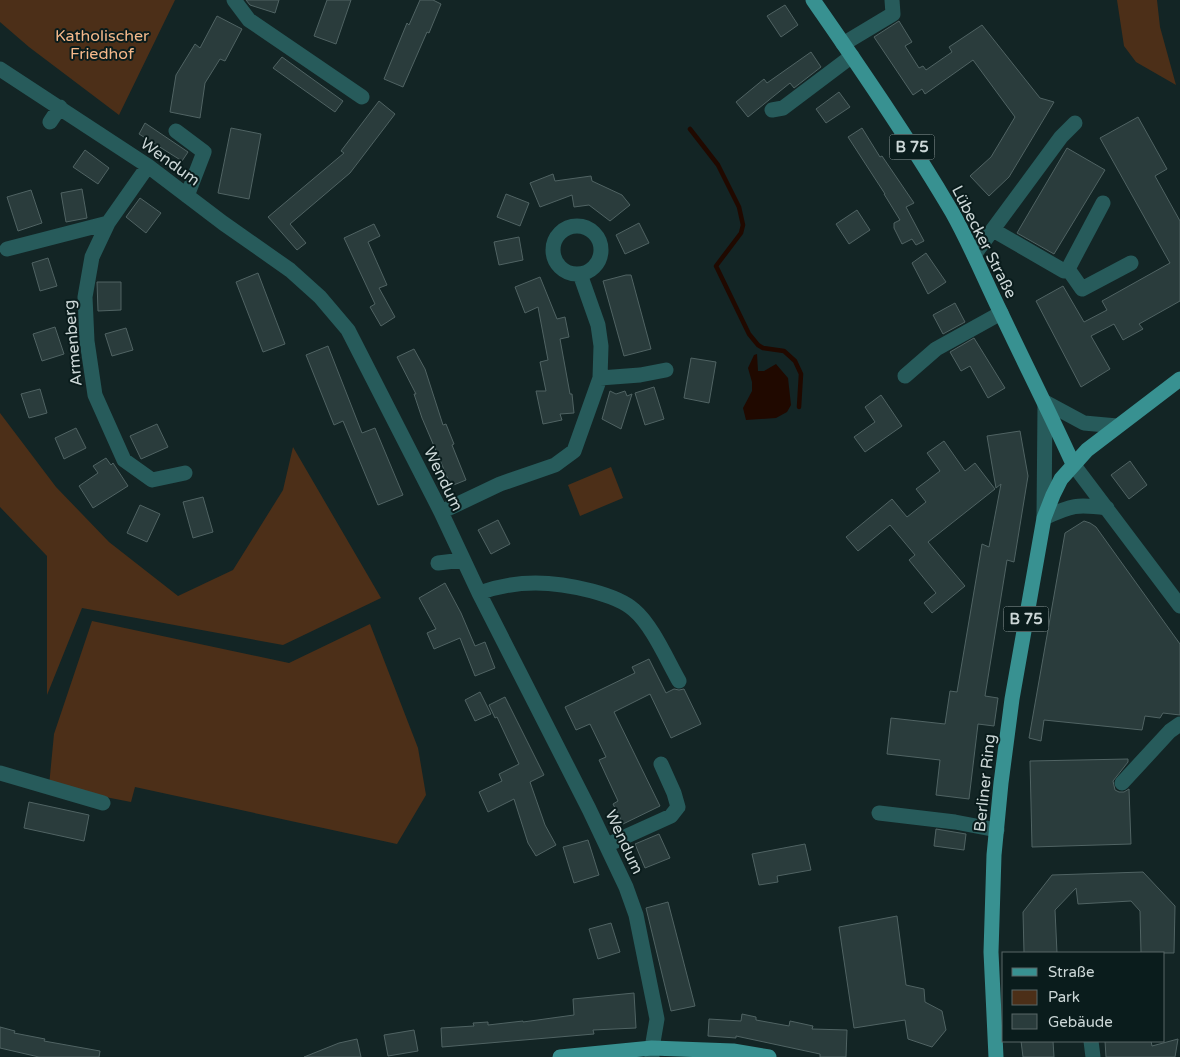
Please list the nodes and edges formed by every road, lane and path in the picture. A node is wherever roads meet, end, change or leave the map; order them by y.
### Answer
1 (234, 0) edge
2 (813, 0) edge
3 (892, 0) edge
4 (848, 50) junction
5 (0, 69) edge
6 (362, 97) dead end
7 (60, 107) junction
8 (772, 110) dead end
9 (50, 122) dead end
10 (1075, 123) dead end
11 (176, 131) dead end
12 (148, 166) junction
13 (187, 196) junction
14 (1103, 203) dead end
15 (108, 223) junction
16 (993, 230) junction
17 (7, 249) dead end
18 (974, 255) junction
19 (1131, 263) dead end
20 (1068, 269) junction
21 (580, 274) dead end
22 (1001, 313) junction
23 (666, 370) dead end
24 (905, 376) dead end
25 (600, 378) junction
26 (1180, 379) edge
27 (1045, 402) junction
28 (1117, 426) junction
29 (1074, 464) junction
30 (185, 473) dead end
31 (1107, 508) junction
32 (441, 512) junction
33 (1044, 518) junction
34 (463, 560) junction
35 (438, 564) dead end
36 (479, 593) junction
37 (1180, 606) edge
38 (679, 681) dead end
39 (1180, 724) edge
40 (661, 764) dead end
41 (0, 773) edge
42 (1122, 783) dead end
43 (103, 803) dead end
44 (878, 813) dead end
45 (997, 830) junction
46 (607, 845) junction
47 (1091, 1042) edge
48 (652, 1052) edge
49 (996, 1056) edge
50 (560, 1057) edge
51 (769, 1057) edge
52 (1093, 1057) edge

1 - 6 street
2 - 4 main road, Lübecker Straße / B 75
3 - 4 street
4 - 8 street
4 - 18 main road, Lübecker Straße / B 75
5 - 7 street, Wendum
7 - 9 street
7 - 12 street, Wendum
10 - 16 street
11 - 13 street
12 - 13 street, Wendum
12 - 15 street, Armenberg
13 - 32 street, Wendum
14 - 20 street
15 - 17 street
15 - 30 street, Armenberg
16 - 18 street
16 - 20 street
18 - 22 main road, Lübecker Straße / B 75
19 - 20 street
21 - 25 street
22 - 24 street
22 - 27 main road, Lübecker Straße / B 75
23 - 25 street
25 - 32 street
26 - 28 main road, Berliner Ring
27 - 28 street
27 - 29 main road, Lübecker Straße / B 75
27 - 33 street, Berliner Ring
28 - 29 main road, Berliner Ring
29 - 31 street, Lübecker Straße
29 - 33 main road, Berliner Ring / B 75
31 - 33 street
31 - 37 street, Lübecker Straße
32 - 34 street, Wendum
33 - 45 main road, Berliner Ring / B 75
34 - 35 street
34 - 36 street, Wendum
36 - 38 street
36 - 46 street, Wendum
39 - 42 street
40 - 46 street
41 - 43 street
44 - 45 street
45 - 49 main road, Berliner Ring / B 75
46 - 48 street, Wendum
47 - 52 street
48 - 50 main road
48 - 51 main road

